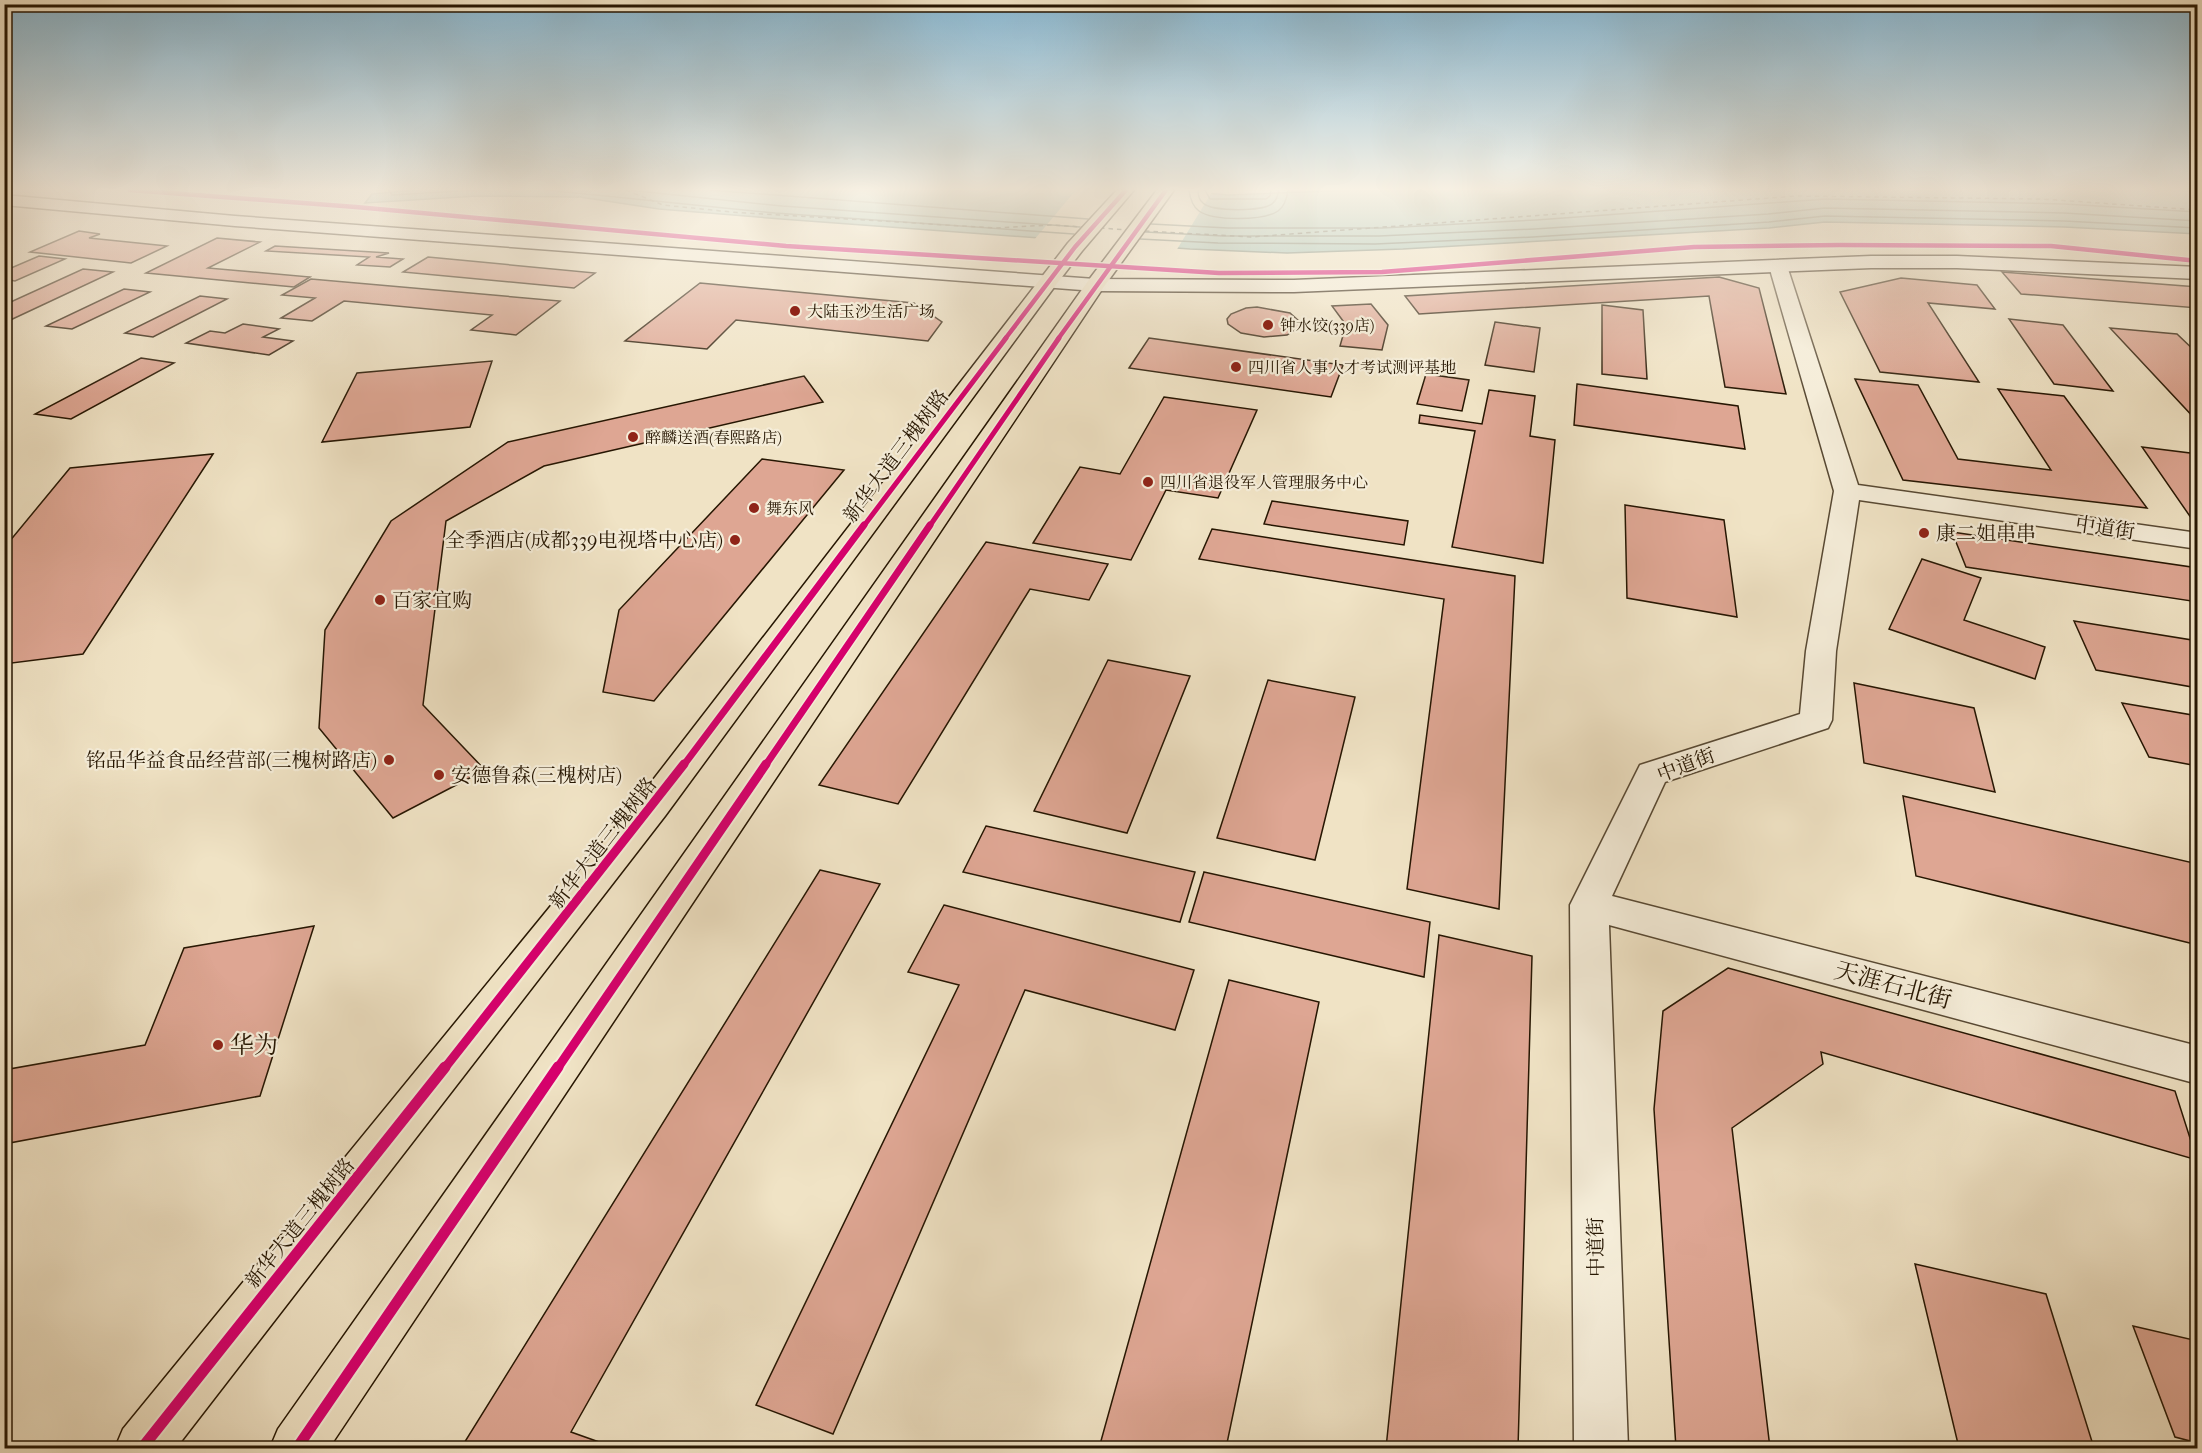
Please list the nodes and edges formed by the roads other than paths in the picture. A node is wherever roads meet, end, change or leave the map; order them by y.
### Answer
1 (726, 258) edge
2 (1067, 258) edge
3 (1116, 258) edge
4 (1778, 266) junction
5 (2198, 273) edge
6 (1048, 282) junction
7 (1095, 285) junction
8 (1847, 491) junction
9 (2198, 541) edge
10 (1589, 905) junction
11 (2198, 1065) edge
12 (142, 1449) edge
13 (297, 1449) edge
14 (1601, 1449) edge

1 - 6 street
2 - 6 main road, 新华大道三槐树路
3 - 7 main road
4 - 5 street
4 - 7 street
4 - 8 street
6 - 7 street
6 - 12 main road, 新华大道三槐树路
7 - 13 main road
8 - 9 street, 中道街
8 - 10 street, 中道街
10 - 11 street, 天涯石北街
10 - 14 street, 中道街

